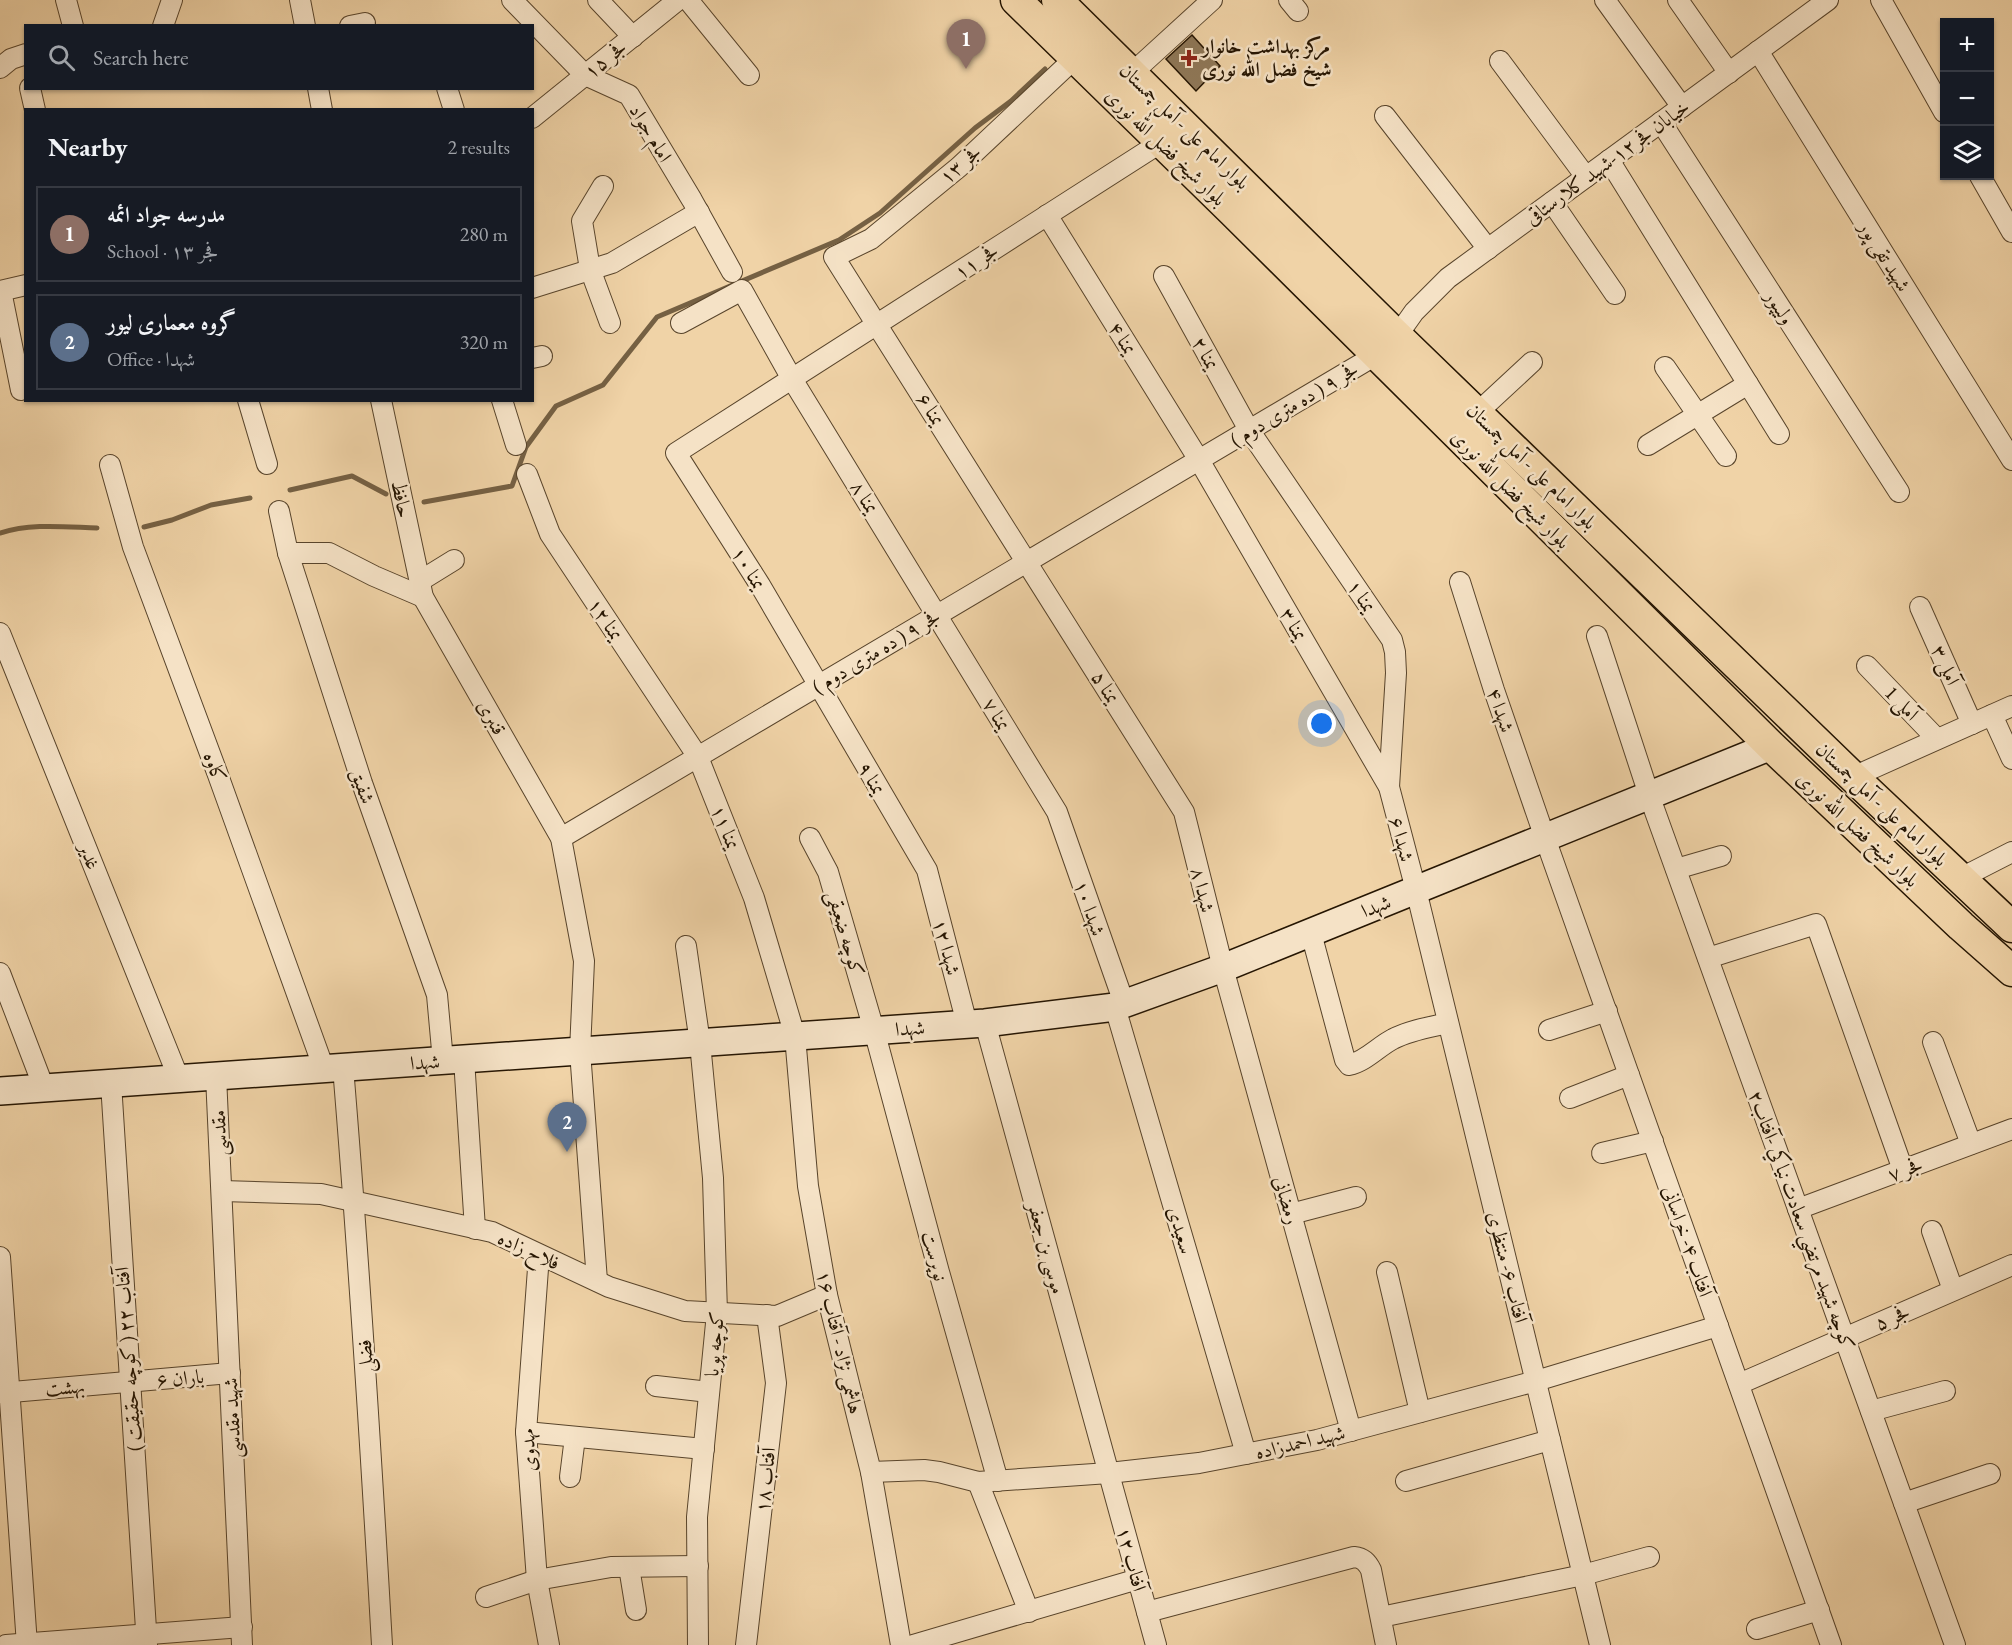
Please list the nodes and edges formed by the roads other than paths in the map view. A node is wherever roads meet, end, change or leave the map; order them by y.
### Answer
1 (66, 0) edge
2 (172, 0) edge
3 (300, 0) edge
4 (512, 0) edge
5 (598, 0) edge
6 (678, 0) edge
7 (688, 0) edge
8 (1016, 0) edge
9 (1057, 0) edge
10 (1212, 0) edge
11 (1605, 0) edge
12 (1678, 0) edge
13 (1828, 0) edge
14 (1881, 0) edge
15 (72, 24) edge
16 (165, 24) edge
17 (303, 24) edge
18 (633, 37) junction
19 (1758, 51) junction
20 (1075, 58) junction
21 (24, 59) edge
22 (1500, 61) dead end
23 (0, 68) edge
24 (1728, 73) junction
25 (1131, 74) junction
26 (585, 75) junction
27 (749, 75) dead end
28 (30, 90) edge
29 (318, 90) edge
30 (448, 90) edge
31 (1940, 105) edge
32 (1682, 107) junction
33 (35, 108) edge
34 (322, 108) edge
35 (453, 108) edge
36 (534, 116) edge
37 (1385, 116) dead end
38 (1662, 122) junction
39 (1160, 142) junction
40 (1609, 160) junction
41 (1586, 177) junction
42 (1982, 180) edge
43 (603, 186) dead end
44 (1242, 202) junction
45 (1552, 202) junction
46 (699, 212) junction
47 (1047, 215) junction
48 (2012, 232) edge
49 (1488, 249) junction
50 (834, 257) joint
51 (590, 269) junction
52 (732, 272) dead end
53 (1164, 276) dead end
54 (24, 285) edge
55 (534, 287) edge
56 (0, 291) edge
57 (1616, 294) dead end
58 (610, 323) dead end
59 (681, 323) dead end
60 (877, 324) junction
61 (1387, 346) junction
62 (1532, 362) dead end
63 (1665, 367) dead end
64 (792, 379) junction
65 (1748, 384) junction
66 (21, 390) dead end
67 (249, 402) edge
68 (386, 402) edge
69 (503, 402) edge
70 (1424, 403) junction
71 (1477, 413) junction
72 (1698, 415) junction
73 (1249, 430) junction
74 (1779, 434) dead end
75 (1502, 438) junction
76 (516, 445) dead end
77 (1648, 445) dead end
78 (676, 453) joint
79 (1726, 456) dead end
80 (1198, 460) junction
81 (2012, 460) edge
82 (267, 464) dead end
83 (110, 465) dead end
84 (527, 474) dead end
85 (1514, 492) junction
86 (1899, 492) dead end
87 (279, 511) dead end
88 (1579, 512) junction
89 (288, 553) junction
90 (454, 560) dead end
91 (1027, 561) junction
92 (1460, 582) dead end
93 (421, 589) junction
94 (1920, 606) dead end
95 (938, 615) junction
96 (0, 633) edge
97 (1597, 636) dead end
98 (1867, 666) dead end
99 (818, 686) junction
100 (2012, 706) edge
101 (1992, 715) junction
102 (1972, 724) junction
103 (1937, 740) junction
104 (1771, 746) junction
105 (698, 757) junction
106 (2012, 759) edge
107 (1853, 777) junction
108 (1389, 787) junction
109 (1649, 795) junction
110 (1057, 812) joint
111 (1184, 812) joint
112 (561, 838) junction
113 (810, 838) dead end
114 (1545, 838) junction
115 (2012, 852) edge
116 (1721, 856) dead end
117 (1676, 869) junction
118 (927, 870) joint
119 (1961, 878) junction
120 (1416, 890) junction
121 (1985, 901) junction
122 (1961, 926) junction
123 (2012, 927) edge
124 (1311, 933) junction
125 (686, 946) dead end
126 (1708, 958) junction
127 (2010, 962) edge
128 (1223, 968) junction
129 (0, 973) edge
130 (1120, 1005) junction
131 (1607, 1011) junction
132 (976, 1023) junction
133 (1448, 1023) junction
134 (874, 1030) junction
135 (1549, 1030) dead end
136 (795, 1036) junction
137 (1933, 1041) dead end
138 (700, 1043) junction
139 (580, 1051) junction
140 (453, 1060) junction
141 (333, 1068) junction
142 (1629, 1075) junction
143 (216, 1076) junction
144 (179, 1079) junction
145 (111, 1083) junction
146 (44, 1088) junction
147 (0, 1091) edge
148 (1570, 1098) dead end
149 (2012, 1129) edge
150 (1653, 1141) junction
151 (1971, 1144) junction
152 (1602, 1153) dead end
153 (1903, 1170) junction
154 (222, 1191) junction
155 (1356, 1197) dead end
156 (354, 1201) junction
157 (1798, 1209) junction
158 (1291, 1214) junction
159 (475, 1229) junction
160 (1932, 1232) dead end
161 (539, 1255) junction
162 (0, 1257) edge
163 (0, 1262) edge
164 (2012, 1265) edge
165 (1387, 1272) dead end
166 (597, 1281) junction
167 (1953, 1290) junction
168 (827, 1295) junction
169 (717, 1313) junction
170 (767, 1315) junction
171 (1718, 1326) junction
172 (1845, 1338) junction
173 (230, 1373) junction
174 (1536, 1381) junction
175 (130, 1382) junction
176 (1739, 1384) junction
177 (656, 1386) dead end
178 (1946, 1391) dead end
179 (710, 1392) junction
180 (5, 1393) edge
181 (1871, 1411) junction
182 (1420, 1412) junction
183 (1351, 1431) junction
184 (526, 1432) junction
185 (574, 1437) junction
186 (1550, 1440) junction
187 (704, 1449) junction
188 (1246, 1454) junction
189 (871, 1472) junction
190 (1109, 1473) junction
191 (1990, 1474) dead end
192 (570, 1477) dead end
193 (998, 1481) junction
194 (1406, 1481) dead end
195 (978, 1482) junction
196 (1904, 1503) junction
197 (1649, 1557) dead end
198 (698, 1566) junction
199 (629, 1567) junction
200 (1583, 1575) junction
201 (1138, 1579) junction
202 (537, 1580) junction
203 (486, 1597) dead end
204 (636, 1610) dead end
205 (1819, 1610) junction
206 (1029, 1612) junction
207 (1147, 1612) junction
208 (1381, 1617) junction
209 (1757, 1629) dead end
210 (242, 1636) edge
211 (146, 1639) edge
212 (26, 1644) edge
213 (6, 1645) edge
214 (382, 1645) edge
215 (549, 1645) edge
216 (698, 1645) edge
217 (746, 1645) edge
218 (901, 1645) edge
219 (913, 1645) edge
220 (1156, 1645) edge
221 (1386, 1645) edge
222 (1600, 1645) edge
223 (1831, 1645) edge
224 (1955, 1645) edge

1 - 15 street
2 - 16 street
3 - 17 street
4 - 26 street, امام جواد
5 - 18 street
6 - 18 street, فجر ۱۵
7 - 27 street
8 - 20 main road, بلوار شیخ فضل الله نوری
9 - 25 main road, بلوار امام علی - آمل چمستان
10 - 25 street
11 - 32 street
12 - 24 street
13 - 19 street, خيابان فجر۱۲-شهيد كلارستاقی
14 - 31 street
18 - 26 street, فجر ۱۵
19 - 24 street, خيابان فجر۱۲-شهيد كلارستاقی
19 - 81 street, شهید تقی پور
20 - 39 main road, بلوار شیخ فضل الله نوری
20 - 50 street, فجر ۱۳
21 - 23 street
22 - 41 street
24 - 32 street, خيابان فجر۱۲-شهيد كلارستاقی
25 - 44 main road, بلوار امام علی - آمل چمستان
26 - 36 street, فجر ۱۵
26 - 46 street, امام جواد
28 - 33 street
29 - 34 street
30 - 35 street
32 - 38 street, خيابان فجر۱۲-شهيد كلارستاقی
37 - 49 street
38 - 40 street, خيابان فجر۱۲-شهيد كلارستاقی
38 - 86 street, ولیپور
39 - 44 main road, بلوار شیخ فضل الله نوری
39 - 47 street, فجر ۱۱
40 - 41 street, خيابان فجر۱۲-شهيد كلارستاقی
40 - 65 street
41 - 45 street, خيابان فجر۱۲-شهيد كلارستاقی
42 - 48 street
43 - 51 street
44 - 61 main road, بلوار شیخ فضل الله نوری
45 - 49 street, خيابان فجر۱۲-شهيد كلارستاقی
45 - 57 street
46 - 51 street
46 - 52 street, امام جواد
47 - 60 street, فجر ۱۱
47 - 80 street, یمنا ۴
49 - 61 street, خيابان فجر۱۲-شهيد كلارستاقی
50 - 60 street, یمنا ۶
51 - 55 street
51 - 58 street
53 - 73 street, یمنا ۲
54 - 56 street
56 - 66 street
59 - 64 street
60 - 64 street, فجر ۱۱
60 - 91 street, یمنا ۶
61 - 70 main road, بلوار شیخ فضل الله نوری
61 - 71 main road, بلوار امام علی - آمل چمستان
61 - 73 street, فجر ۹ ( ده متری دوم )
62 - 71 street
63 - 72 street
64 - 78 street, فجر ۱۱
64 - 95 street, یمنا ۸
65 - 72 street
65 - 74 street
67 - 82 street
68 - 93 street, حافظ
69 - 76 street
70 - 75 main road
70 - 85 main road, بلوار شیخ فضل الله نوری
71 - 75 main road, بلوار امام علی - آمل چمستان
72 - 77 street
72 - 79 street
73 - 80 street, فجر ۹ ( ده متری دوم )
73 - 108 street, یمنا ۱
75 - 88 main road, بلوار امام علی - آمل چمستان
78 - 99 street, یمنا ۱۰
80 - 91 street, فجر ۹ ( ده متری دوم )
80 - 108 street, یمنا ۳
83 - 141 street, کاوه
84 - 105 street, یمنا ۱۲
85 - 88 main road
85 - 104 main road, بلوار شیخ فضل الله نوری
87 - 89 street, شفیق
88 - 107 main road, بلوار امام علی - آمل چمستان
89 - 93 street
89 - 140 street, شفیق
90 - 93 street
91 - 95 street, فجر ۹ ( ده متری دوم )
91 - 111 street, یمنا ۵
92 - 114 street, شهدا ۴
93 - 112 street, قنبری
94 - 102 street, آملی ۳
95 - 99 street, فجر ۹ ( ده متری دوم )
95 - 110 street, یمنا ۷
96 - 144 street, غدیر
97 - 109 street, كوچه شهيد مرتضي سعادت نياكي -آفتاب۲
98 - 103 street, آملی 1
99 - 105 street, فجر ۹ ( ده متری دوم )
99 - 118 street, یمنا ۹
100 - 101 street
101 - 102 street
101 - 106 street
102 - 103 street
103 - 107 street
104 - 109 main road, شهدا
104 - 122 main road, بلوار شیخ فضل الله نوری
105 - 112 street, فجر ۹ ( ده متری دوم )
105 - 136 street, یمنا ۱۱
107 - 119 main road, بلوار امام علی - آمل چمستان
108 - 120 street, شهدا ۶
109 - 114 main road, شهدا
109 - 117 street, كوچه شهيد مرتضي سعادت نياكي -آفتاب۲
110 - 130 street, شهدا ۱۰
111 - 128 street, شهدا ۸
112 - 139 street
113 - 134 street, کوچه ضعیقی
114 - 120 main road, شهدا
114 - 131 street, آفتاب ۴- خراسانی
115 - 119 street
116 - 117 street
117 - 126 street, كوچه شهيد مرتضي سعادت نياكي -آفتاب۲
118 - 132 street, شهدا ۱۲
119 - 121 main road, بلوار امام علی - آمل چمستان
120 - 124 main road, شهدا
120 - 133 street, آفتاب ۶- منتظری
121 - 122 main road
121 - 123 main road, بلوار امام علی - آمل چمستان
122 - 127 main road, بلوار شیخ فضل الله نوری
124 - 128 main road, شهدا
124 - 133 street
125 - 138 street, کوچه پویا
126 - 153 street
126 - 157 street, كوچه شهيد مرتضي سعادت نياكي -آفتاب۲
128 - 130 main road, شهدا
128 - 158 street, رمضانی
129 - 146 street
130 - 132 main road, شهدا
130 - 188 street, سعیدی
131 - 135 street
131 - 142 street, آفتاب ۴- خراسانی
132 - 134 main road, شهدا
132 - 190 street, موسی بن جعفر
133 - 174 street, آفتاب ۶- منتظری
134 - 136 main road, شهدا
134 - 193 street, نوپرست
136 - 138 main road, شهدا
136 - 168 street, هاشمی نژاد - آقتاب ۱۶
137 - 151 street
138 - 139 main road, شهدا
138 - 169 street, کوچه پویا
139 - 140 main road, شهدا
139 - 166 street
140 - 141 main road, شهدا
140 - 159 street, شفیق
141 - 143 main road, شهدا
141 - 156 street, فضلی
142 - 148 street
142 - 150 street, آفتاب ۴- خراسانی
143 - 144 main road, شهدا
143 - 154 street, مقدسی
144 - 145 main road, شهدا
145 - 146 main road, شهدا
145 - 175 street, آفتاب ۲۲ ( کوچه حقیقت )
146 - 147 main road, شهدا
149 - 151 street, فجر ۷
150 - 152 street
150 - 171 street, آفتاب ۴- خراسانی
151 - 153 street, فجر ۷
153 - 157 street, فجر ۷
154 - 156 street, فلاح زاده
154 - 173 street, شهید مقدسی
155 - 158 street
156 - 159 street, فلاح زاده
156 - 214 street, فضلی
157 - 172 street, كوچه شهيد مرتضي سعادت نياكي -آفتاب۲
158 - 183 street, رمضانی
159 - 161 street, فلاح زاده
160 - 167 street
161 - 166 street, فلاح زاده
161 - 184 street, مهدوی
162 - 163 street
163 - 180 street
164 - 167 street, فجر ۵
165 - 182 street
166 - 169 street, فلاح زاده
167 - 172 street, فجر ۵
168 - 170 street, فلاح زاده
168 - 189 street, هاشمی نژاد - آقتاب ۱۶
169 - 170 street, فلاح زاده
169 - 179 street, کوچه پویا
170 - 217 street, آفتاب ۱۸
171 - 174 street, شهید احمدزاده
171 - 176 street, آفتاب ۴- خراسانی
172 - 176 street, فجر ۵
172 - 181 street, كوچه شهيد مرتضي سعادت نياكي -آفتاب۲
173 - 175 street, باران ۶
173 - 210 street, شهید مقدسی
174 - 182 street, شهید احمدزاده
174 - 186 street, آفتاب ۶- منتظری
175 - 180 street, بهشت
175 - 211 street, آفتاب ۲۲ ( کوچه حقیقت )
176 - 205 street, آفتاب ۴- خراسانی
177 - 179 street
178 - 181 street
179 - 187 street, کوچه پویا
180 - 212 street
181 - 196 street, كوچه شهيد مرتضي سعادت نياكي -آفتاب۲
182 - 183 street, شهید احمدزاده
183 - 188 street, شهید احمدزاده
184 - 185 street
184 - 202 street, مهدوی
185 - 187 street
185 - 192 street
186 - 194 street
186 - 200 street, آفتاب ۶- منتظری
187 - 198 street, کوچه پویا
188 - 190 street, شهید احمدزاده
189 - 195 street, شهید احمدزاده
189 - 218 street, هاشمی نژاد - آقتاب ۱۶
190 - 193 street, شهید احمدزاده
190 - 201 street, آفتاب ۱۲
191 - 196 street
193 - 195 street, شهید احمدزاده
195 - 206 street
196 - 224 street, كوچه شهيد مرتضي سعادت نياكي -آفتاب۲
197 - 200 street
198 - 199 street
198 - 216 street, کوچه پویا
199 - 202 street
199 - 204 street
200 - 208 street
200 - 222 street, آفتاب ۶- منتظری
201 - 206 street
201 - 207 street, آفتاب ۱۲
202 - 203 street
202 - 215 street, مهدوی
205 - 209 street
205 - 223 street, آفتاب ۴- خراسانی
206 - 219 street
207 - 208 street
207 - 220 street, آفتاب ۱۲
208 - 221 street
210 - 211 street
211 - 212 street
212 - 213 street

